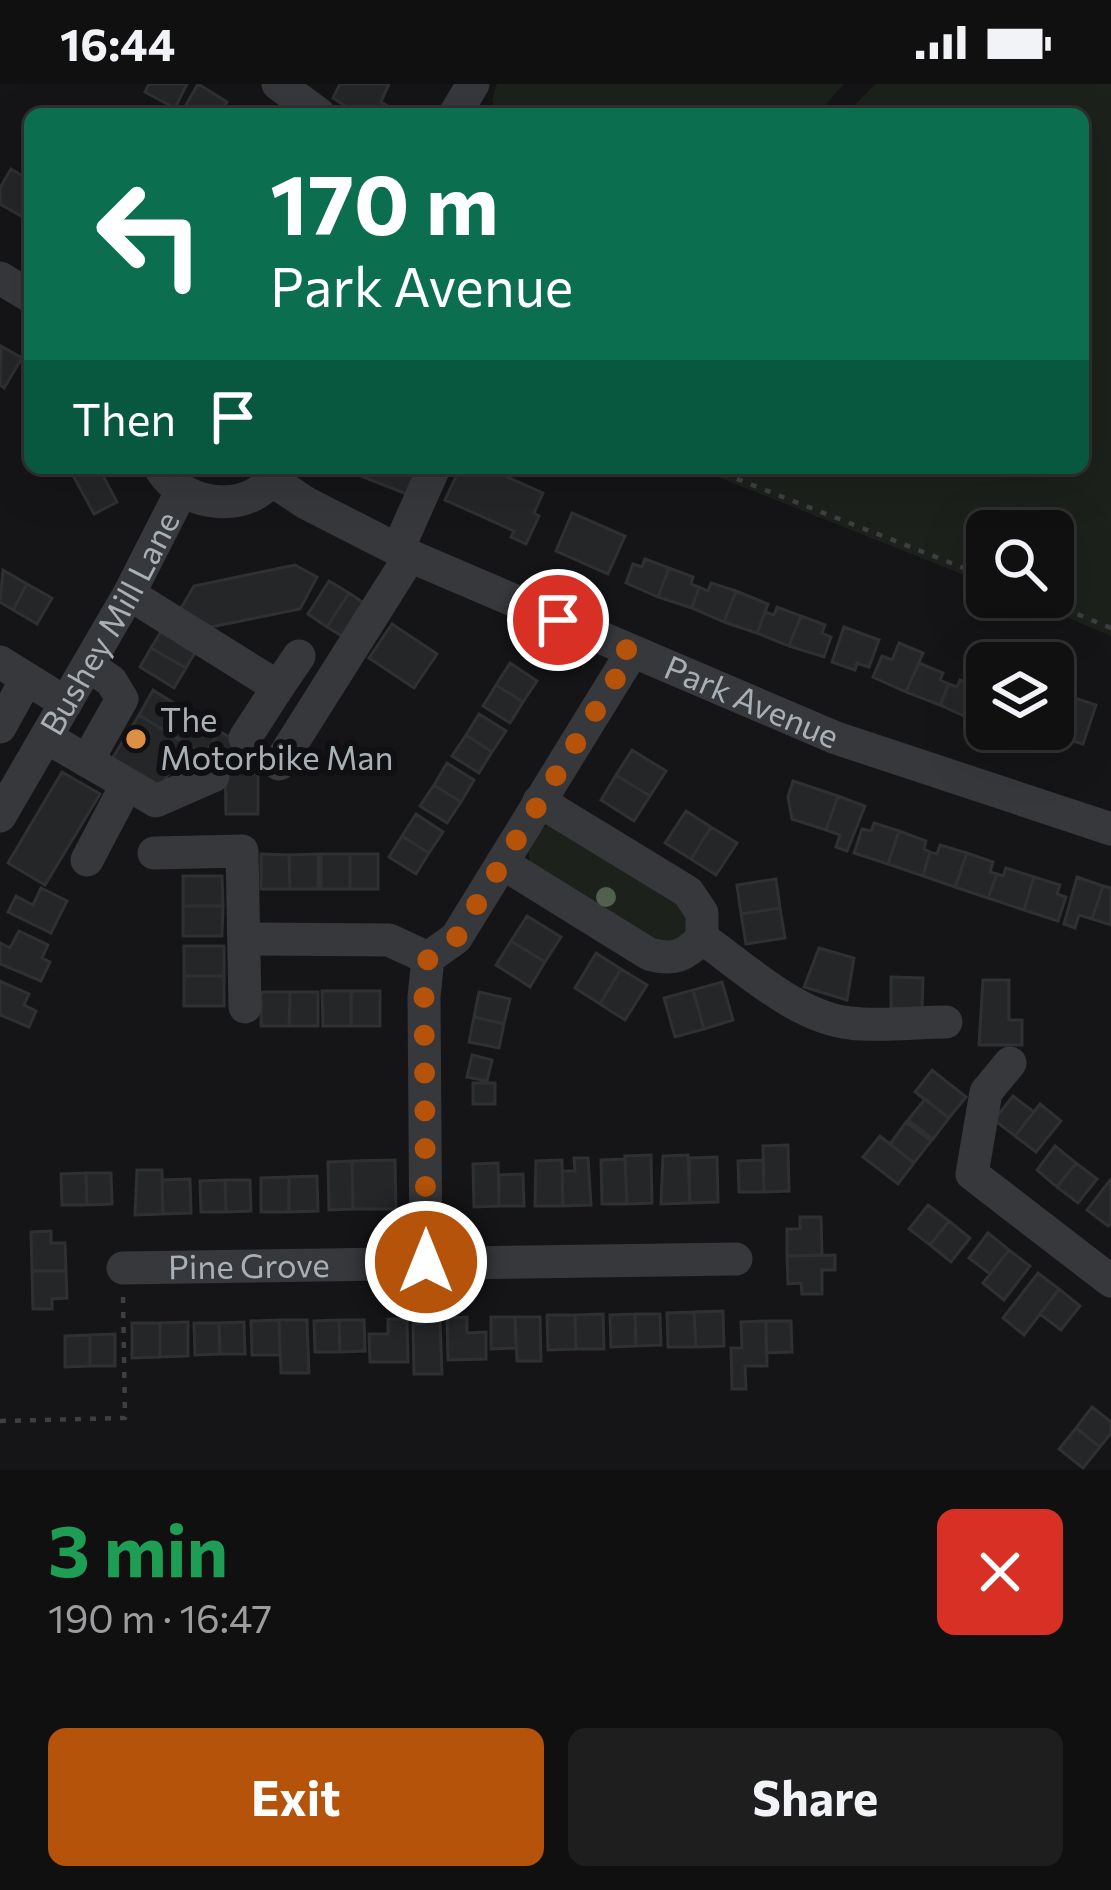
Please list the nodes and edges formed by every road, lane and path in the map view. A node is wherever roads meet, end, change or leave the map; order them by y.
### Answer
1 (278, 84) edge
2 (312, 108) edge
3 (276, 474) edge
4 (432, 474) edge
5 (724, 474) edge
6 (171, 480) edge
7 (404, 553) junction
8 (966, 569) edge
9 (129, 594) junction
10 (1074, 613) edge
11 (1111, 628) edge
12 (632, 652) junction
13 (298, 656) dead end
14 (88, 665) junction
15 (13, 671) edge
16 (278, 687) junction
17 (66, 703) junction
18 (0, 727) edge
19 (46, 736) junction
20 (245, 738) dead end
21 (87, 760) junction
22 (279, 764) dead end
23 (212, 776) dead end
24 (127, 784) junction
25 (539, 801) junction
26 (0, 816) edge
27 (1111, 829) edge
28 (154, 853) dead end
29 (87, 860) dead end
30 (502, 863) junction
31 (702, 938) junction
32 (246, 939) junction
33 (428, 958) junction
34 (245, 1007) dead end
35 (946, 1022) dead end
36 (1010, 1063) dead end
37 (736, 1259) dead end
38 (426, 1262) junction
39 (123, 1268) joint
40 (1111, 1280) edge
41 (0, 1421) edge

1 - 2 street
3 - 6 street
3 - 7 street, Park Avenue
4 - 7 street
5 - 8 path
6 - 9 street, Bushey Mill Lane
7 - 12 street, Park Avenue
7 - 22 street
9 - 14 street, Bushey Mill Lane
9 - 16 street
10 - 11 path
12 - 25 street
12 - 27 street, Park Avenue
13 - 16 street
14 - 17 street, Bushey Mill Lane
14 - 21 street
15 - 17 street
15 - 18 street
16 - 20 street
17 - 19 street, Bushey Mill Lane
19 - 21 street
19 - 26 street, Bushey Mill Lane
21 - 24 street
23 - 24 street
24 - 29 street
25 - 30 street
25 - 31 street
28 - 32 street
30 - 31 street
30 - 33 street
31 - 35 street
32 - 33 street
32 - 34 street
33 - 38 street
36 - 40 street
37 - 38 street, Pine Grove
38 - 39 street, Pine Grove
39 - 41 path

